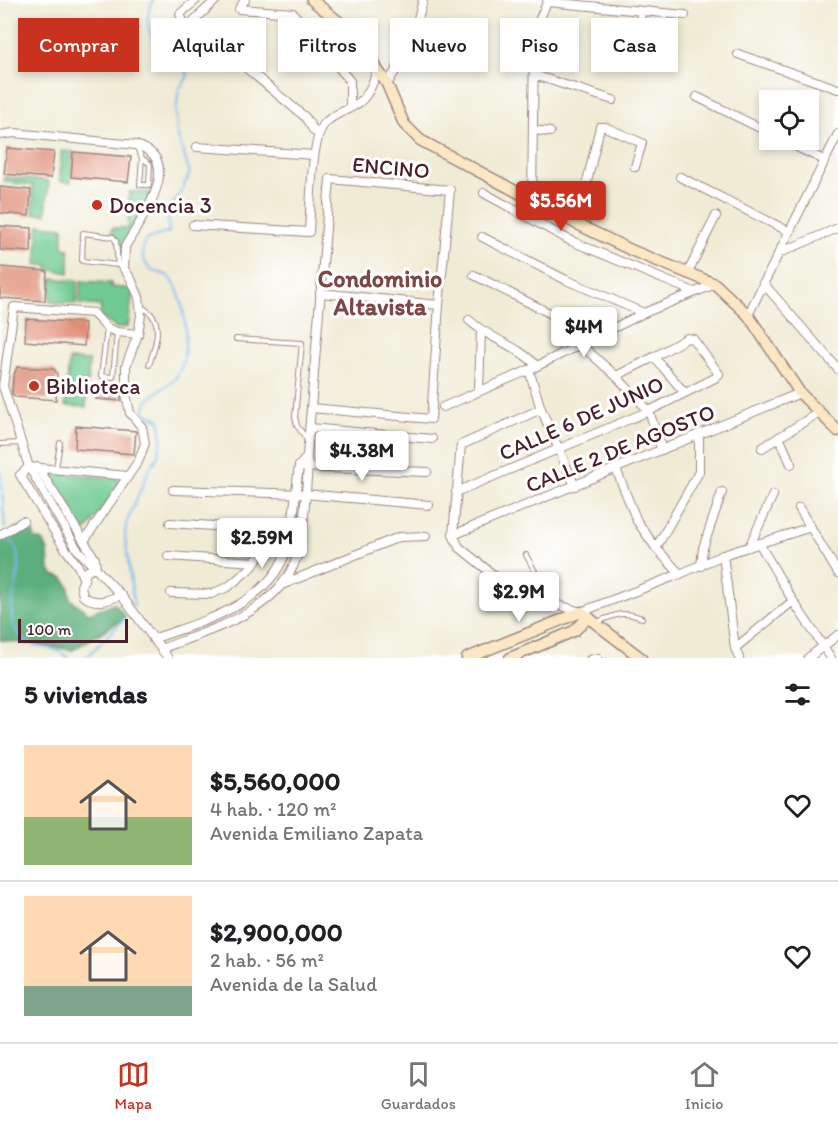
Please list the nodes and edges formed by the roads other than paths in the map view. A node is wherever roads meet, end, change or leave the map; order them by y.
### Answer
1 (196, 0) edge
2 (216, 0) edge
3 (246, 0) edge
4 (312, 0) edge
5 (423, 0) edge
6 (547, 1) edge
7 (641, 11) junction
8 (685, 15) dead end
9 (334, 18) edge
10 (640, 18) edge
11 (738, 54) dead end
12 (378, 70) edge
13 (251, 72) edge
14 (376, 72) edge
15 (534, 75) junction
16 (387, 84) junction
17 (838, 89) edge
18 (697, 98) dead end
19 (613, 100) dead end
20 (350, 108) junction
21 (759, 128) edge
22 (533, 130) junction
23 (550, 132) dead end
24 (319, 134) junction
25 (838, 134) edge
26 (0, 135) edge
27 (136, 145) junction
28 (196, 147) dead end
29 (803, 150) edge
30 (314, 155) junction
31 (142, 158) junction
32 (824, 160) junction
33 (635, 167) dead end
34 (680, 177) dead end
35 (484, 193) dead end
36 (532, 200) junction
37 (716, 216) dead end
38 (577, 224) junction
39 (193, 225) dead end
40 (838, 228) edge
41 (790, 232) junction
42 (482, 237) dead end
43 (779, 253) junction
44 (121, 267) junction
45 (688, 272) junction
46 (474, 275) dead end
47 (763, 283) junction
48 (715, 284) junction
49 (694, 292) junction
50 (320, 293) junction
51 (439, 305) junction
52 (140, 307) junction
53 (644, 312) junction
54 (748, 315) junction
55 (468, 320) dead end
56 (107, 328) junction
57 (481, 331) junction
58 (117, 332) junction
59 (138, 334) junction
60 (597, 337) junction
61 (236, 339) dead end
62 (581, 345) junction
63 (654, 357) junction
64 (149, 365) dead end
65 (533, 368) junction
66 (838, 369) edge
67 (616, 376) junction
68 (2, 384) edge
69 (478, 390) junction
70 (684, 393) junction
71 (800, 393) junction
72 (443, 406) dead end
73 (312, 408) junction
74 (541, 409) junction
75 (649, 411) junction
76 (818, 412) junction
77 (310, 428) junction
78 (838, 431) edge
79 (699, 435) junction
80 (779, 437) junction
81 (432, 439) dead end
82 (309, 441) junction
83 (21, 443) junction
84 (60, 443) dead end
85 (0, 444) edge
86 (762, 448) dead end
87 (558, 449) junction
88 (662, 450) junction
89 (791, 464) dead end
90 (29, 466) junction
91 (38, 467) junction
92 (303, 467) junction
93 (56, 468) junction
94 (616, 469) junction
95 (427, 472) dead end
96 (128, 476) junction
97 (575, 486) junction
98 (173, 490) dead end
99 (456, 492) junction
100 (722, 492) dead end
101 (295, 494) junction
102 (305, 494) junction
103 (772, 495) dead end
104 (429, 505) dead end
105 (799, 508) dead end
106 (23, 521) dead end
107 (170, 523) dead end
108 (811, 527) junction
109 (268, 529) junction
110 (290, 530) junction
111 (4, 532) edge
112 (301, 532) junction
113 (453, 535) junction
114 (426, 536) dead end
115 (84, 541) junction
116 (759, 543) junction
117 (749, 547) junction
118 (656, 548) junction
119 (526, 555) dead end
120 (723, 555) junction
121 (168, 556) dead end
122 (255, 562) junction
123 (701, 566) junction
124 (96, 568) junction
125 (838, 573) edge
126 (680, 574) junction
127 (84, 580) junction
128 (282, 584) junction
129 (171, 593) dead end
130 (120, 595) junction
131 (793, 601) junction
132 (551, 602) junction
133 (589, 617) junction
134 (642, 618) dead end
135 (838, 635) edge
136 (153, 639) junction
137 (823, 647) junction
138 (735, 648) junction
139 (161, 650) junction
140 (168, 658) edge
141 (467, 658) edge
142 (510, 658) edge
143 (589, 658) edge
144 (599, 658) edge
145 (641, 658) edge
146 (739, 658) edge
147 (808, 658) edge
148 (831, 658) edge

1 - 2 street
3 - 20 street
4 - 9 main road
5 - 16 street
6 - 7 street
6 - 15 street
7 - 8 street
7 - 10 street
11 - 17 street
12 - 16 main road
13 - 24 street
14 - 20 street
15 - 19 street
15 - 22 street
16 - 36 main road
18 - 21 street
20 - 24 street
22 - 23 street
22 - 36 street
24 - 30 street
25 - 32 street
26 - 27 street
27 - 31 lane
27 - 44 street
28 - 30 street
29 - 32 street
30 - 39 street
31 - 31 lane
32 - 41 street
33 - 38 street
34 - 41 street
35 - 49 street
36 - 38 main road
37 - 45 street
38 - 45 main road
40 - 43 street
41 - 43 street
42 - 53 street
43 - 47 street
44 - 44 lane
44 - 52 street
45 - 48 main road
46 - 60 street
47 - 54 street
47 - 66 street
48 - 49 street
48 - 54 main road
49 - 53 street
50 - 51 street
50 - 51 street, ENCINO
50 - 73 street
51 - 73 street
52 - 59 street
52 - 64 lane
53 - 60 street
54 - 71 main road
55 - 57 street
56 - 58 street
56 - 58 lane
56 - 68 street
57 - 65 street
57 - 69 street
58 - 59 street
59 - 96 street
60 - 62 street
61 - 82 lane
62 - 65 street
62 - 67 street
63 - 67 street
63 - 70 street
63 - 70 street, CALLE 6 DE JUNIO
65 - 69 street
65 - 74 street
67 - 75 street
68 - 83 street
69 - 72 street
70 - 75 street, CALLE 6 DE JUNIO
71 - 76 main road
71 - 79 street, CALLE 2 DE AGOSTO
73 - 77 street
74 - 87 street
74 - 99 street
75 - 87 street, CALLE 6 DE JUNIO
75 - 88 street
76 - 78 main road
76 - 80 street
77 - 81 street
77 - 82 street
79 - 88 street, CALLE 2 DE AGOSTO
79 - 118 street
80 - 86 street
80 - 89 street
82 - 92 street
83 - 85 lane
83 - 90 street
84 - 93 lane
87 - 97 street
87 - 99 street, CALLE 6 DE JUNIO
88 - 94 street, CALLE 2 DE AGOSTO
90 - 91 street
90 - 124 street
90 - 127 street
91 - 93 street
91 - 115 street
92 - 95 street
92 - 101 street
92 - 102 street
93 - 96 street
94 - 97 street, CALLE 2 DE AGOSTO
94 - 118 street
96 - 115 street
97 - 113 street, CALLE 2 DE AGOSTO
98 - 101 street
99 - 113 street
100 - 123 street
101 - 102 street
101 - 110 street
102 - 104 street
102 - 112 street
103 - 117 street
105 - 108 street
106 - 111 street
107 - 109 street
108 - 116 street
108 - 125 street
109 - 110 street
109 - 122 street
110 - 112 street
110 - 136 street
112 - 128 street
113 - 132 street
114 - 128 street
115 - 124 street
116 - 117 street
116 - 131 street
117 - 120 street
118 - 126 street
119 - 132 lane
120 - 123 street
120 - 138 street
121 - 122 street
122 - 129 street
123 - 126 street
124 - 127 street
124 - 130 street
126 - 133 street
127 - 130 street
128 - 139 street
130 - 136 street
131 - 137 street
131 - 138 street
132 - 133 street
133 - 134 lane
133 - 141 main road
133 - 142 main road
133 - 145 main road
135 - 137 street
136 - 139 street
137 - 147 street
137 - 148 street
138 - 146 street
139 - 140 street
143 - 144 lane

